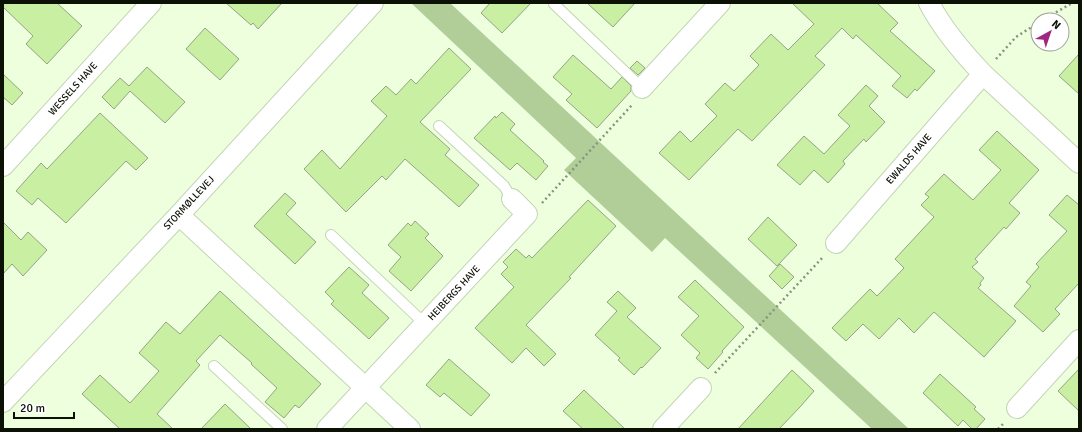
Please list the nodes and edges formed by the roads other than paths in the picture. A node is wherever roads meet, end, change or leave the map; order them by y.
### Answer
1 (373, 3) edge
2 (720, 3) edge
3 (929, 3) edge
4 (554, 4) edge
5 (143, 6) edge
6 (983, 74) junction
7 (642, 88) joint
8 (439, 126) dead end
9 (1079, 162) edge
10 (3, 166) edge
11 (512, 199) joint
12 (179, 215) junction
13 (331, 235) dead end
14 (836, 244) road end
15 (425, 324) junction
16 (1079, 340) edge
17 (214, 366) dead end
18 (366, 388) junction
19 (701, 388) road end
20 (3, 402) edge
21 (1017, 408) dead end
22 (282, 429) edge
23 (327, 429) edge
24 (410, 429) edge
25 (663, 429) edge

1 - 12 street, STORMØLLEVEJ
2 - 7 street
3 - 6 street
4 - 7 lane
5 - 10 street, WESSELS HAVE
6 - 9 street
6 - 14 street, EWALDS HAVE
8 - 11 lane
11 - 15 street, HEIBERGS HAVE
12 - 18 street
12 - 20 street, STORMØLLEVEJ
13 - 15 lane
15 - 18 street, HEIBERGS HAVE
16 - 21 street
17 - 22 lane
18 - 23 street, HEIBERGS HAVE
18 - 24 street
19 - 25 street

